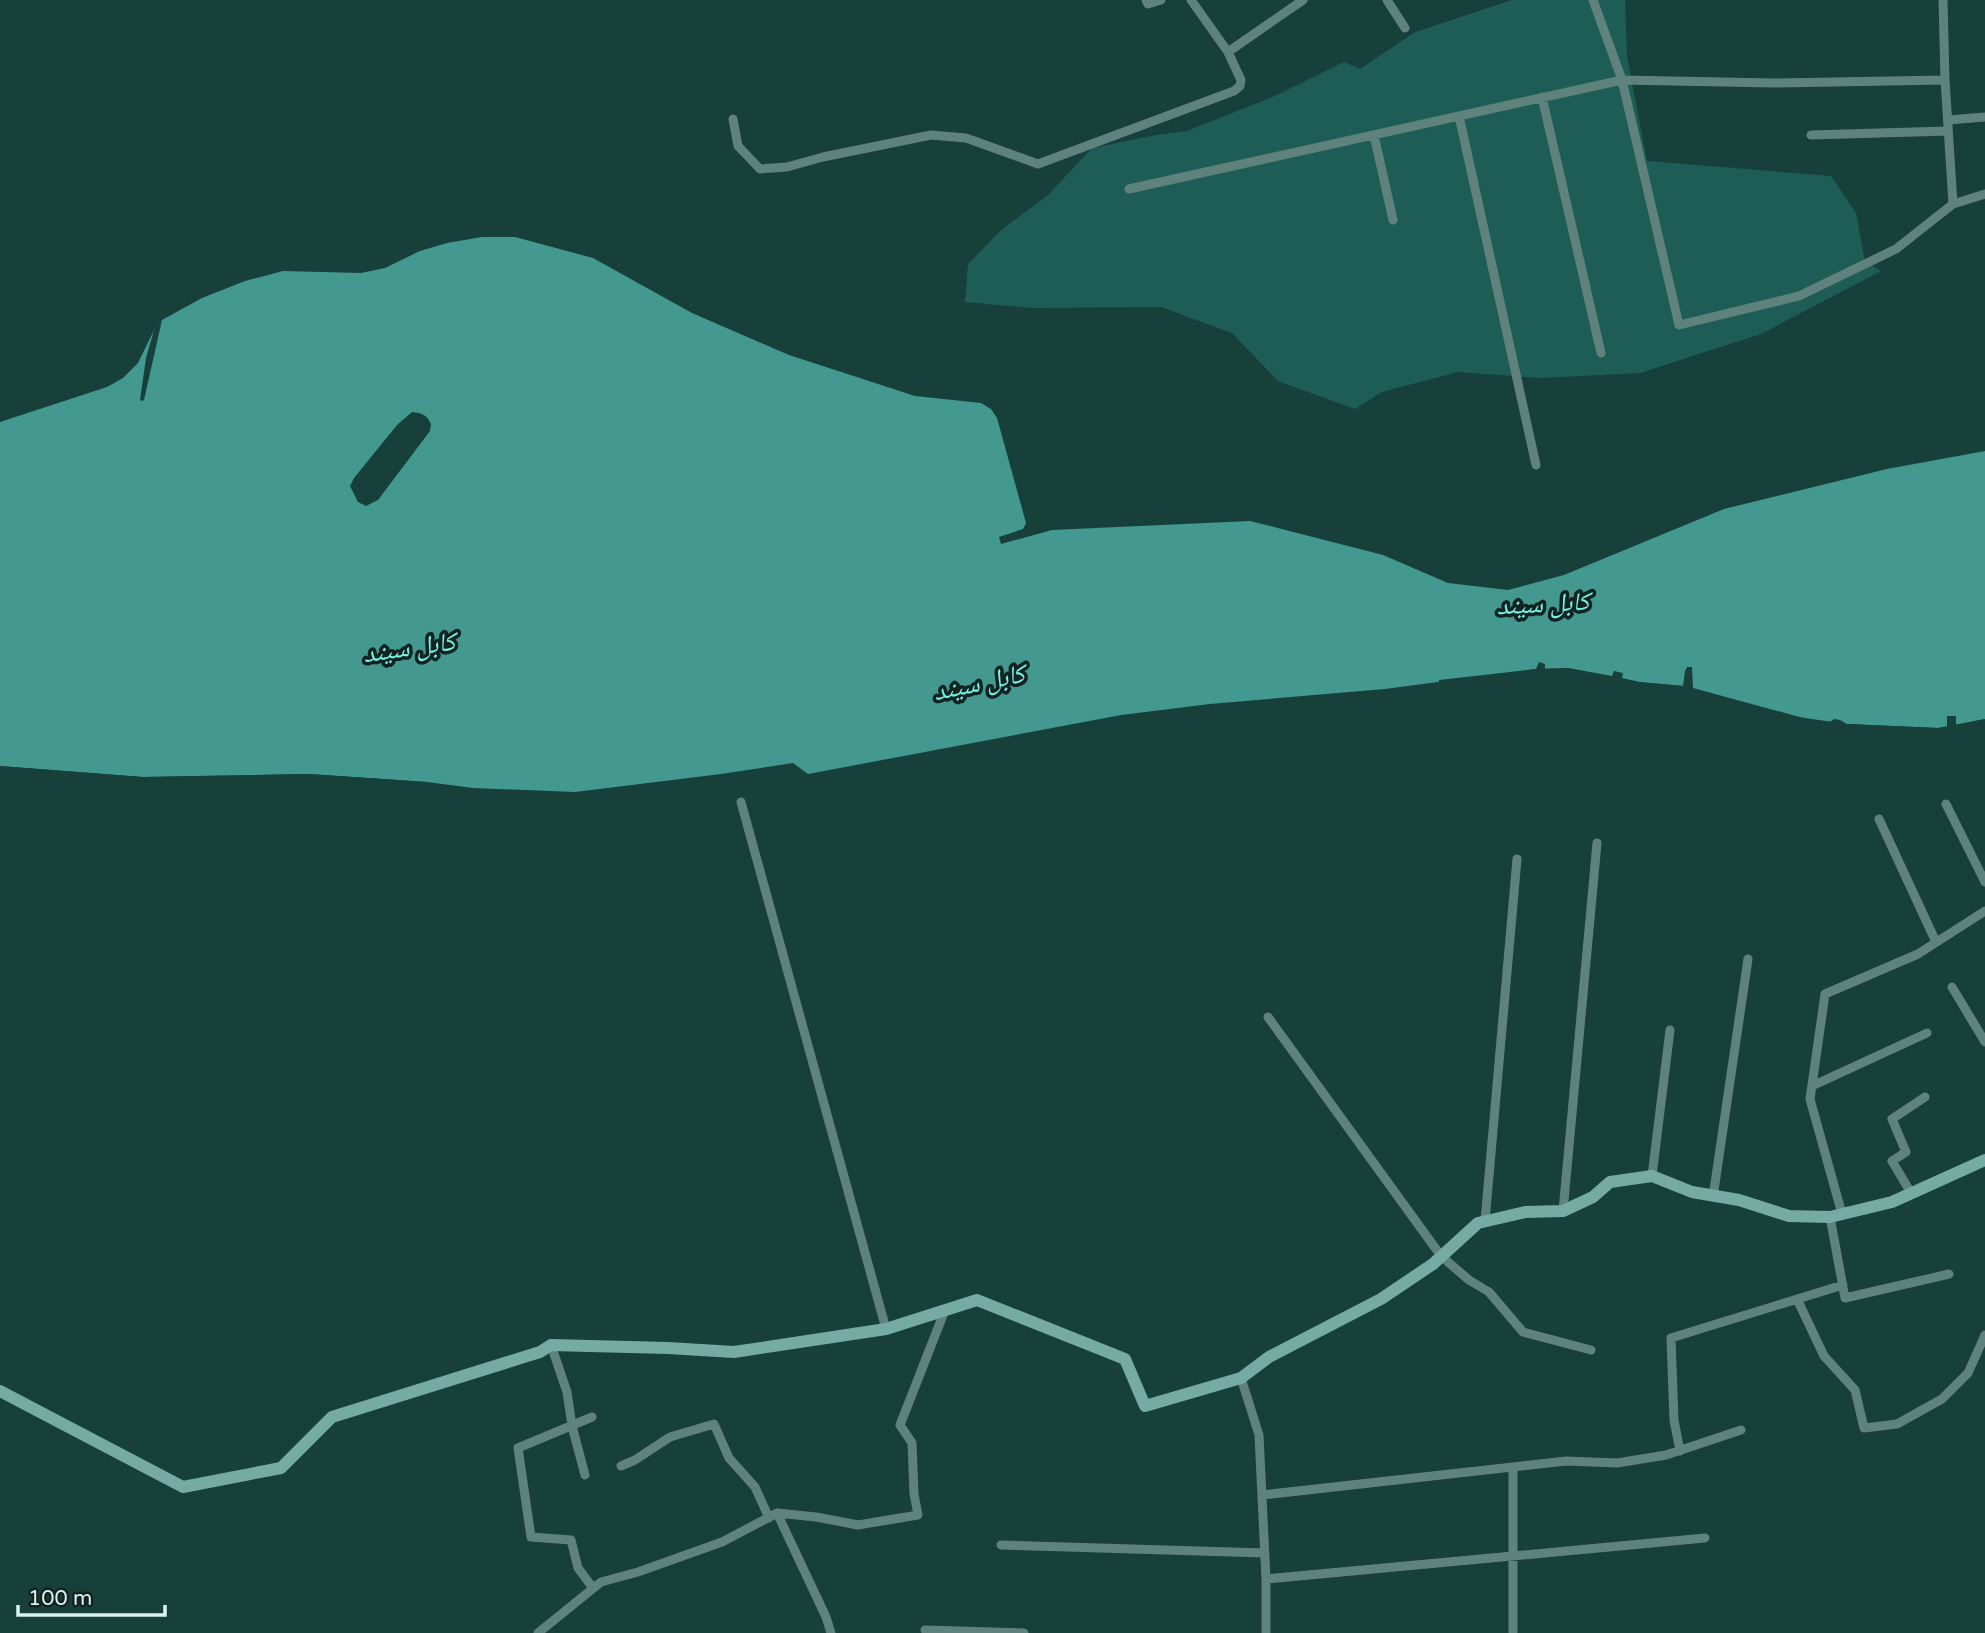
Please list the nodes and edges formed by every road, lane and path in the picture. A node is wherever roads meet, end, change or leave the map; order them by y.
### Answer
1 (1146, 0) edge
2 (1161, 0) edge
3 (1191, 0) edge
4 (1303, 0) edge
5 (1387, 0) edge
6 (1593, 0) edge
7 (1943, 0) edge
8 (1405, 28) dead end
9 (1228, 52) junction
10 (1622, 80) junction
11 (1945, 80) junction
12 (1542, 97) junction
13 (1459, 116) junction
14 (1985, 117) edge
15 (733, 119) dead end
16 (1948, 120) junction
17 (1948, 131) junction
18 (1374, 135) junction
19 (1811, 135) dead end
20 (1129, 189) dead end
21 (1985, 194) edge
22 (1953, 204) junction
23 (1393, 220) dead end
24 (1601, 353) dead end
25 (1536, 465) dead end
26 (741, 802) dead end
27 (1946, 804) dead end
28 (1879, 819) dead end
29 (1597, 843) dead end
30 (1517, 859) dead end
31 (1985, 882) edge
32 (1985, 911) edge
33 (1936, 942) junction
34 (1748, 959) dead end
35 (1952, 987) dead end
36 (1268, 1017) dead end
37 (1670, 1030) dead end
38 (1927, 1033) dead end
39 (1985, 1042) edge
40 (1812, 1086) junction
41 (1925, 1097) dead end
42 (1985, 1160) edge
43 (1652, 1176) junction
44 (1911, 1193) junction
45 (1713, 1197) junction
46 (1563, 1211) junction
47 (1836, 1216) junction
48 (1485, 1221) junction
49 (1441, 1256) junction
50 (1949, 1274) dead end
51 (1843, 1285) junction
52 (1797, 1299) junction
53 (945, 1310) junction
54 (886, 1329) junction
55 (1985, 1335) edge
56 (551, 1345) junction
57 (1591, 1350) dead end
58 (1241, 1378) junction
59 (0, 1391) edge
60 (592, 1418) dead end
61 (572, 1426) junction
62 (1741, 1430) dead end
63 (1680, 1451) junction
64 (621, 1466) dead end
65 (1513, 1467) junction
66 (586, 1475) dead end
67 (1262, 1495) junction
68 (773, 1515) junction
69 (1705, 1538) dead end
70 (1001, 1545) dead end
71 (1265, 1553) junction
72 (1513, 1556) junction
73 (1266, 1579) junction
74 (593, 1588) junction
75 (925, 1630) dead end
76 (1513, 1632) edge
77 (538, 1633) edge
78 (831, 1633) edge
79 (1024, 1633) edge
80 (1266, 1633) edge

1 - 2 street
3 - 9 street
4 - 9 street
5 - 8 street
6 - 10 street
7 - 11 street
9 - 15 street
10 - 11 street
10 - 12 street
10 - 22 street
11 - 16 street
12 - 13 street
12 - 24 street
13 - 18 street
13 - 25 street
14 - 16 street
16 - 17 street
17 - 19 street
17 - 22 street
18 - 20 street
18 - 23 street
21 - 22 street
26 - 54 street
27 - 31 street
28 - 33 street
29 - 46 street
30 - 48 street
32 - 33 street
33 - 40 street
34 - 45 street
35 - 39 street
36 - 49 street
37 - 43 street
38 - 40 street
40 - 47 street
41 - 44 street
42 - 44 street
43 - 45 street
43 - 46 street
44 - 47 street
45 - 47 street
46 - 48 street
47 - 51 street
48 - 49 street
49 - 57 street
49 - 58 street
50 - 51 street
51 - 52 street
52 - 55 street
52 - 63 street
53 - 54 street
53 - 58 street
53 - 68 street
54 - 56 street
56 - 59 street
56 - 61 street
58 - 67 street
60 - 61 street
61 - 66 street
61 - 74 street
62 - 63 street
63 - 65 street
64 - 68 street
65 - 67 street
65 - 72 street
67 - 71 street
68 - 74 street
68 - 78 street
69 - 72 street
70 - 71 street
71 - 73 street
72 - 73 street
72 - 76 street
73 - 80 street
74 - 77 street
75 - 79 street

